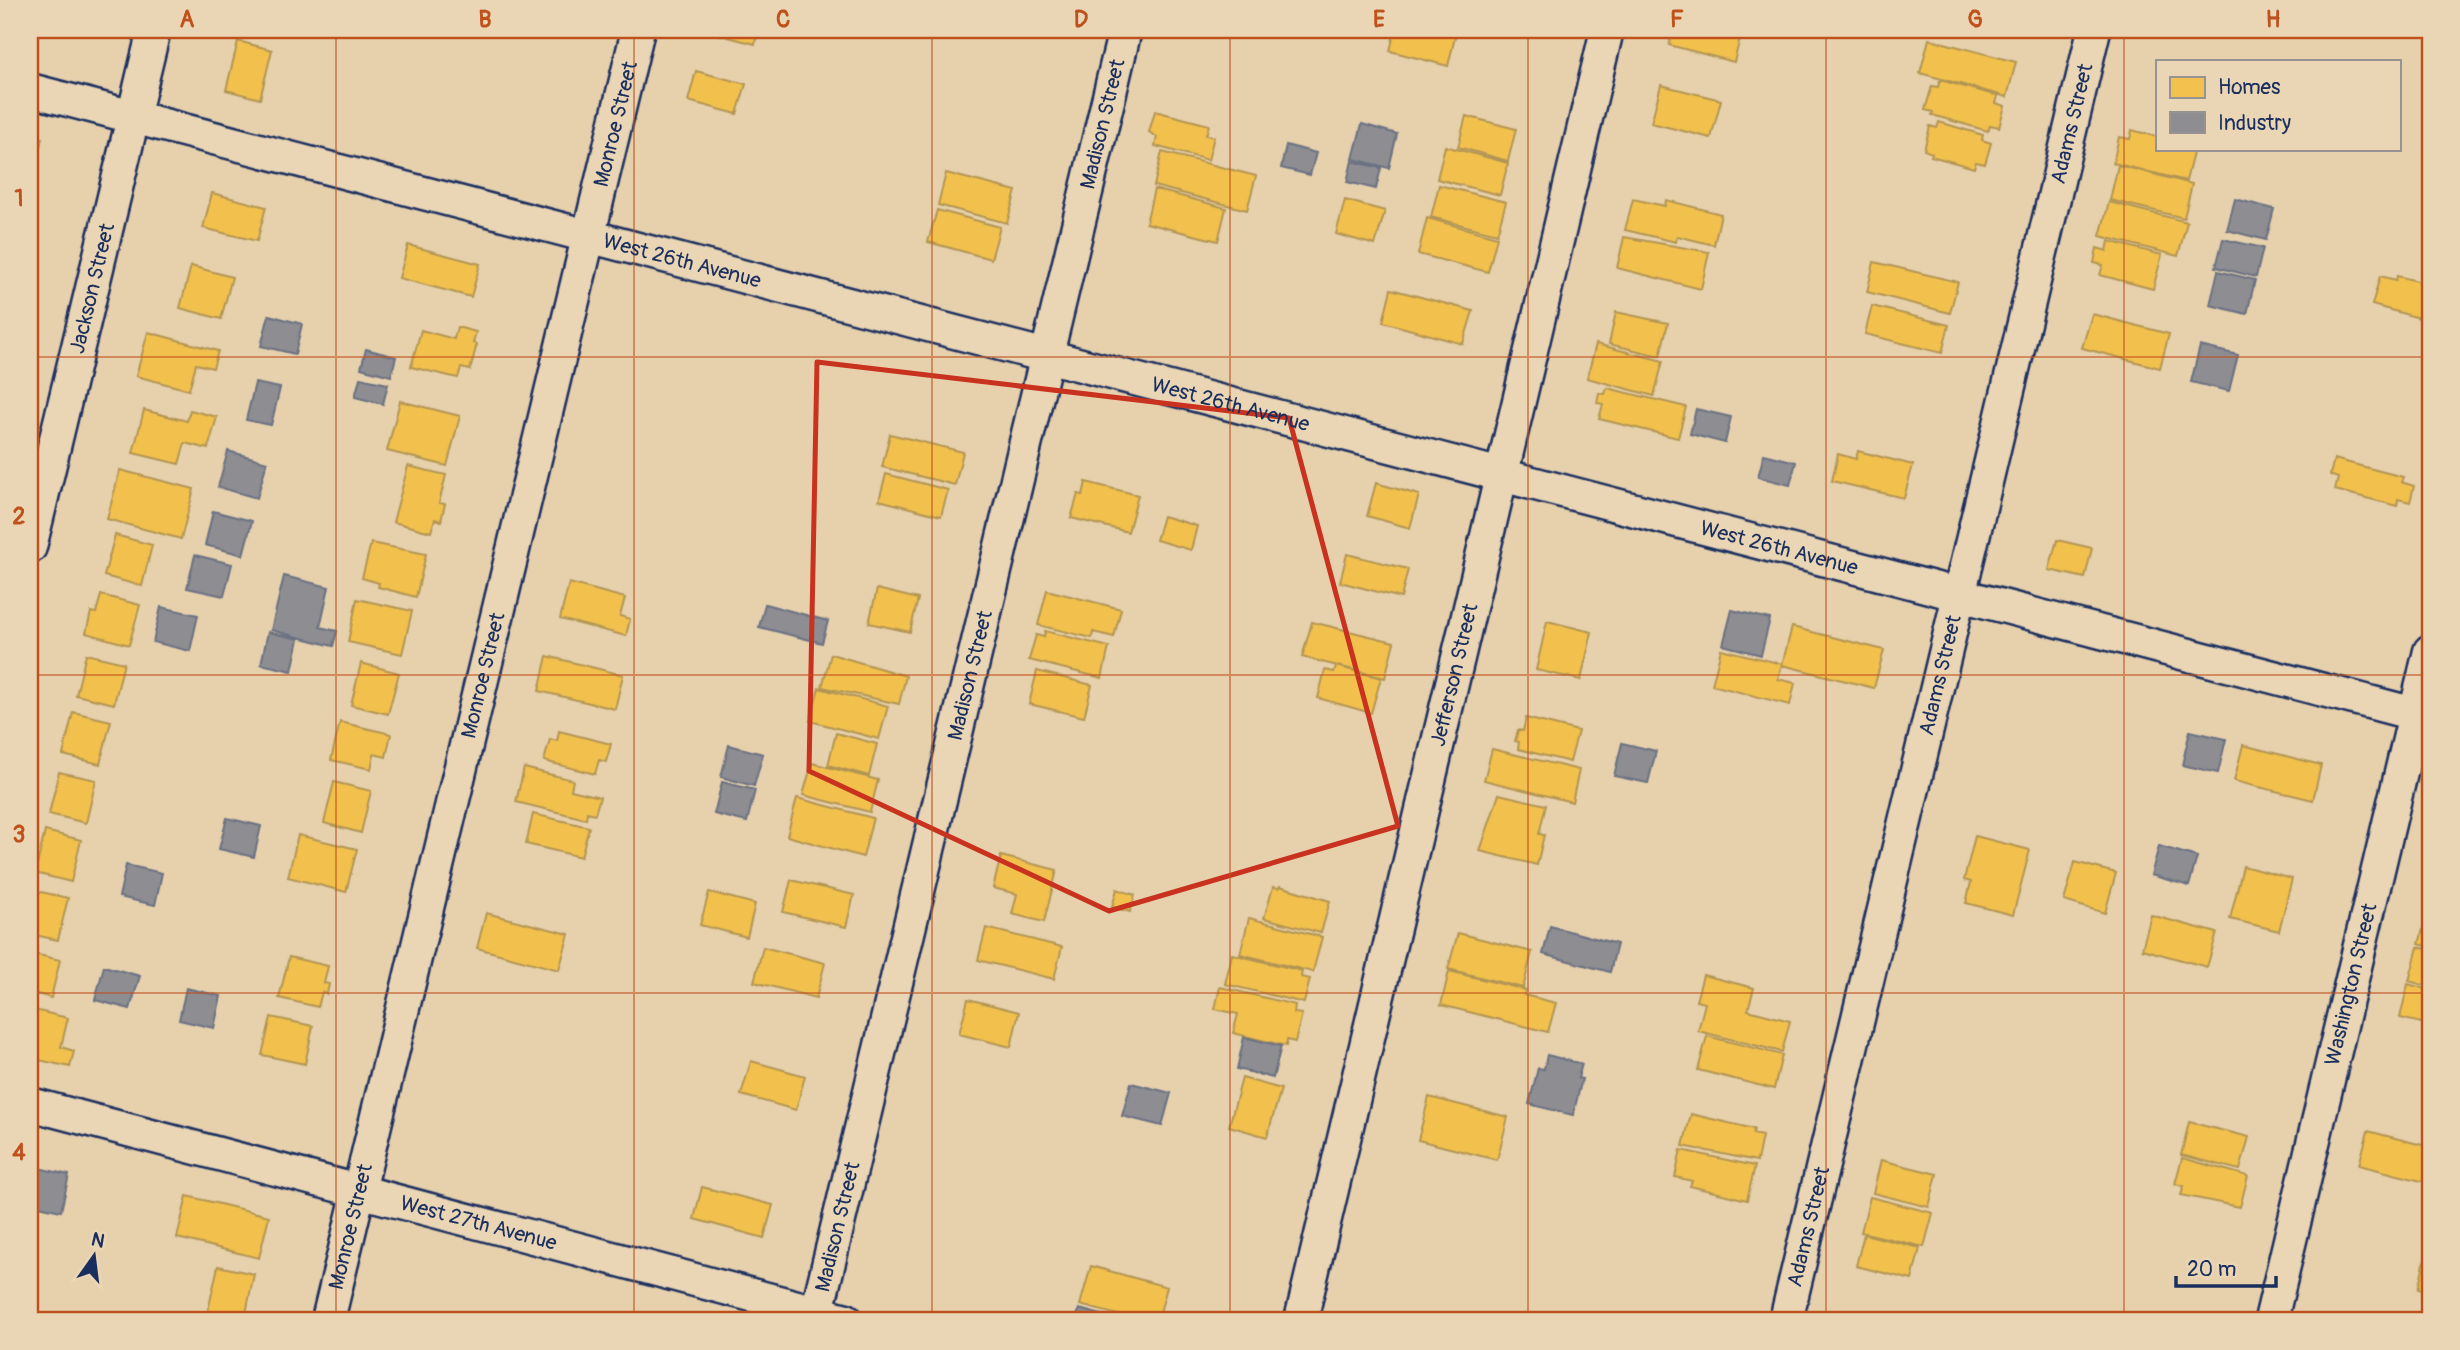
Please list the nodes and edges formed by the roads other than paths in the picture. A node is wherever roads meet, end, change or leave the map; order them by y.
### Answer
1 (154, 30) edge
2 (638, 30) edge
3 (1125, 30) edge
4 (1607, 30) edge
5 (2094, 30) edge
6 (30, 90) edge
7 (133, 118) junction
8 (589, 237) junction
9 (1048, 357) junction
10 (1502, 475) junction
11 (30, 547) edge
12 (1959, 595) junction
13 (2430, 651) edge
14 (2422, 716) edge
15 (30, 1104) edge
16 (359, 1190) junction
17 (826, 1318) edge
18 (328, 1320) edge
19 (1301, 1320) edge
20 (1786, 1320) edge
21 (2271, 1320) edge

1 - 7 street, Jackson Street
2 - 8 street, Monroe Street
3 - 9 street, Madison Street
4 - 10 street, Jefferson Street
5 - 12 street, Adams Street
6 - 7 street, West 26th Avenue
7 - 8 street, West 26th Avenue
7 - 11 street, Jackson Street
8 - 9 street, West 26th Avenue
8 - 16 street, Monroe Street
9 - 10 street, West 26th Avenue
9 - 17 street, Madison Street
10 - 12 street, West 26th Avenue
10 - 19 street, Jefferson Street
12 - 14 street, West 26th Avenue
12 - 20 street, Adams Street
13 - 14 street, Washington Street
14 - 21 street, Washington Street
15 - 16 street, West 27th Avenue
16 - 17 street, West 27th Avenue
16 - 18 street, Monroe Street

